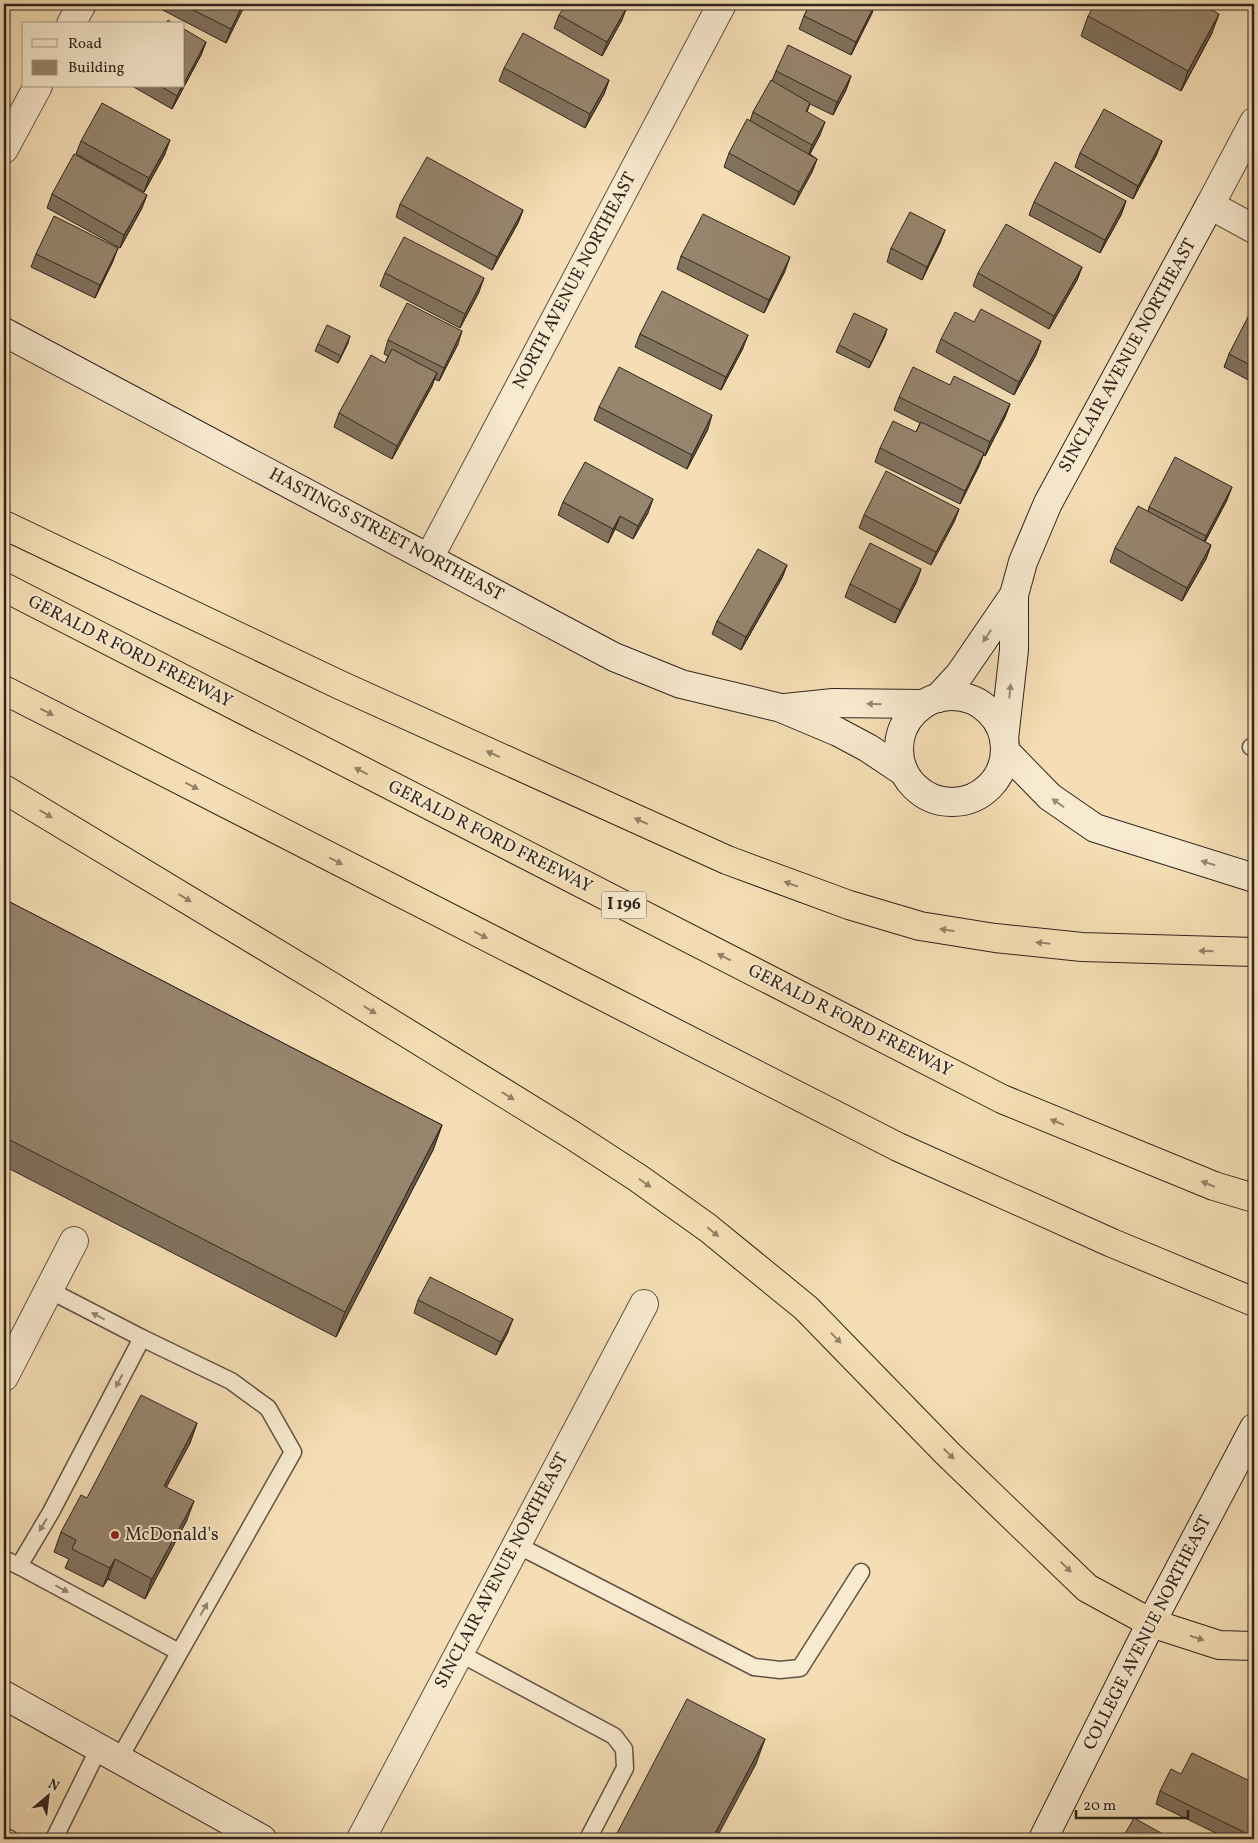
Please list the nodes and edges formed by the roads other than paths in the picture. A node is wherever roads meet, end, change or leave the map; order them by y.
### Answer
1 (82, 4) edge
2 (722, 4) edge
3 (72, 22) edge
4 (37, 88) edge
5 (1254, 122) edge
6 (4, 149) edge
7 (1210, 205) junction
8 (1254, 230) edge
9 (4, 332) edge
10 (4, 525) edge
11 (429, 558) junction
12 (4, 587) edge
13 (1014, 595) junction
14 (4, 690) edge
15 (931, 701) junction
16 (781, 708) junction
17 (1005, 745) junction
18 (904, 772) junction
19 (4, 789) edge
20 (1254, 878) edge
21 (1254, 952) edge
22 (1254, 1198) edge
23 (74, 1240) dead end
24 (49, 1290) junction
25 (1254, 1302) edge
26 (644, 1304) dead end
27 (142, 1338) junction
28 (4, 1377) edge
29 (1254, 1428) edge
30 (517, 1545) junction
31 (4, 1559) edge
32 (19, 1566) junction
33 (861, 1572) dead end
34 (1151, 1623) junction
35 (1254, 1646) edge
36 (179, 1652) junction
37 (459, 1653) junction
38 (4, 1694) edge
39 (109, 1754) junction
40 (4, 1836) edge
41 (10, 1839) edge
42 (54, 1839) edge
43 (262, 1839) edge
44 (361, 1839) edge
45 (588, 1839) edge
46 (1043, 1839) edge

1 - 3 street
2 - 11 street, NORTH AVENUE NORTHEAST
4 - 6 street
5 - 7 street, SINCLAIR AVENUE NORTHEAST
7 - 8 street
7 - 13 street, SINCLAIR AVENUE NORTHEAST
9 - 11 street, HASTINGS STREET NORTHEAST
21 -> 10 highway
11 - 16 street, HASTINGS STREET NORTHEAST
22 -> 12 highway, GERALD R FORD FREEWAY / I 196
13 -> 15 street, SINCLAIR AVENUE NORTHEAST
17 -> 13 street, SINCLAIR AVENUE NORTHEAST
14 -> 25 highway
15 -> 16 street, HASTINGS STREET NORTHEAST
15 - 17 street
15 - 18 street
16 - 18 street, HASTINGS STREET NORTHEAST
17 - 18 street
20 -> 17 street
19 -> 34 highway
23 - 24 street
27 -> 24 lane
24 - 28 street
26 - 30 street, SINCLAIR AVENUE NORTHEAST
27 -> 32 lane
36 -> 27 lane
29 - 34 street, COLLEGE AVENUE NORTHEAST
30 - 33 lane
30 - 37 street, SINCLAIR AVENUE NORTHEAST
31 - 32 lane
32 -> 36 lane
34 -> 35 highway
34 - 46 street, COLLEGE AVENUE NORTHEAST
36 - 39 lane
37 - 44 street, SINCLAIR AVENUE NORTHEAST
37 - 45 lane
38 - 39 street
39 - 42 lane
39 - 43 street
40 - 41 lane

